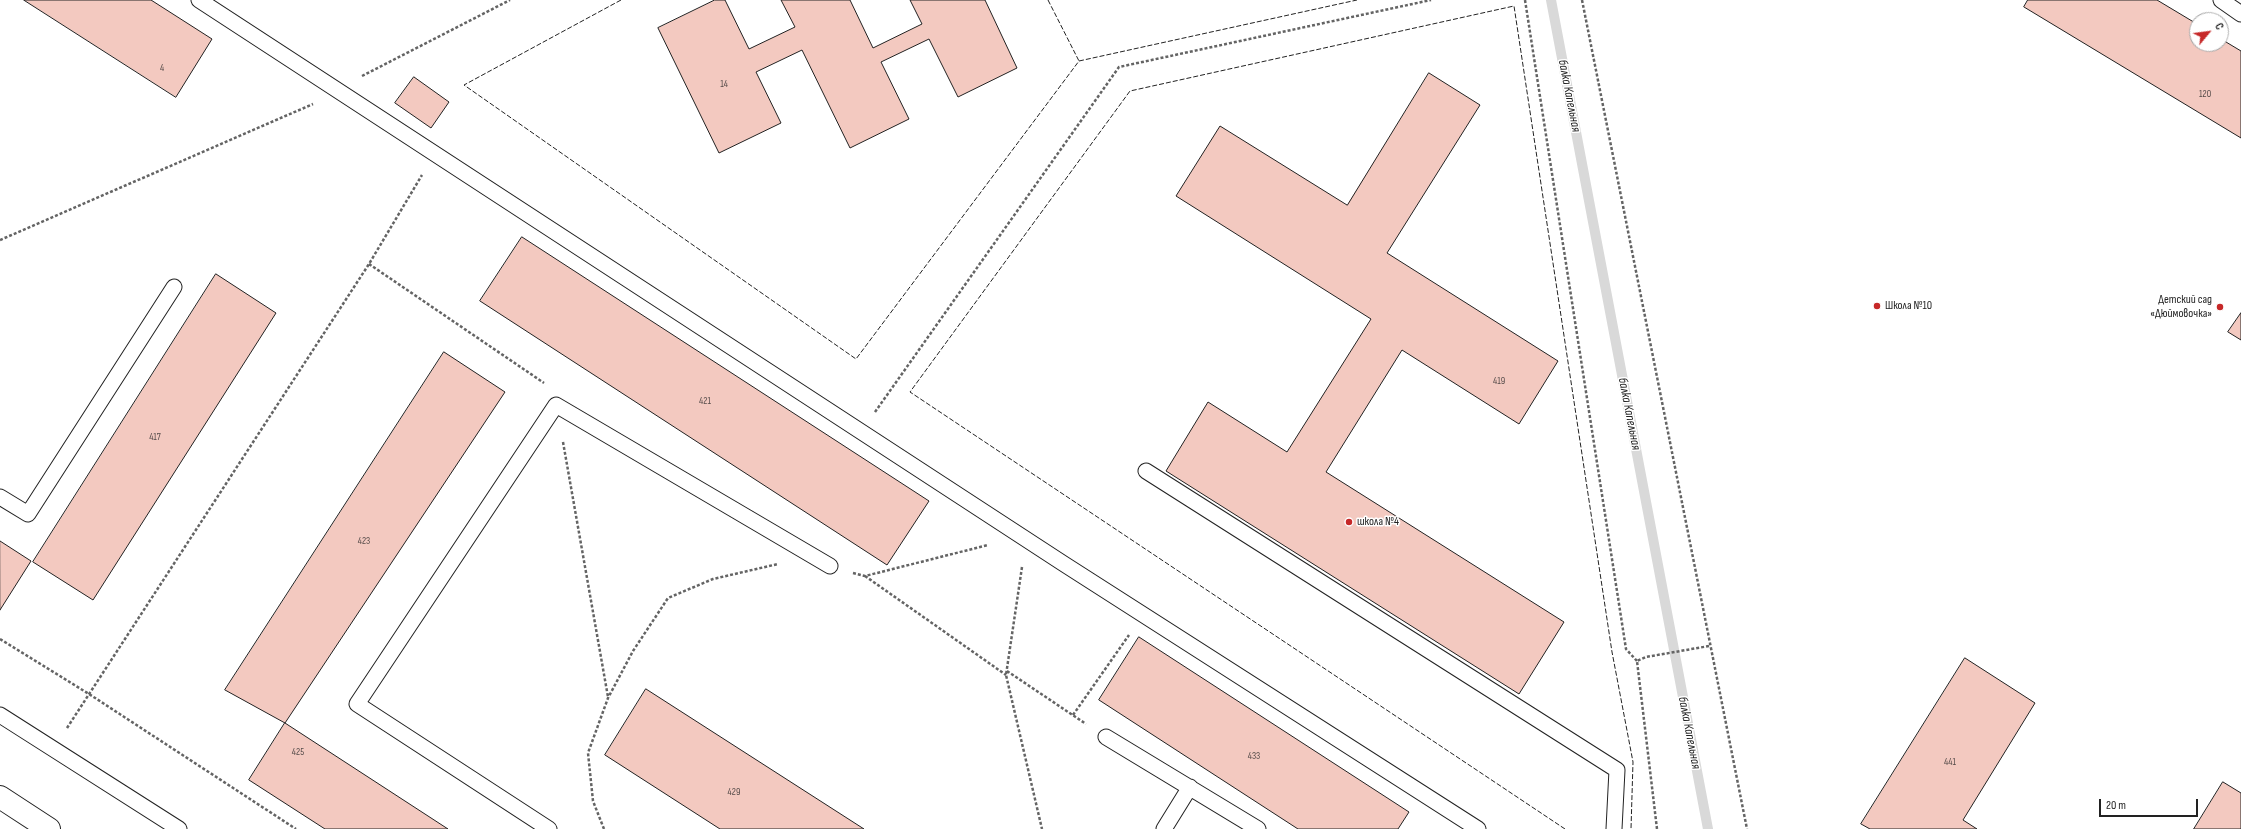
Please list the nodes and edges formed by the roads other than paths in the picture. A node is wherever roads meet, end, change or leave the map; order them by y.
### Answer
1 (199, 0) edge
2 (2221, 0) edge
3 (2241, 14) edge
4 (174, 287) dead end
5 (1146, 471) dead end
6 (0, 497) edge
7 (830, 566) road end
8 (0, 715) edge
9 (1106, 737) road end
10 (1190, 787) junction
11 (0, 797) edge
12 (49, 829) edge
13 (178, 829) edge
14 (549, 829) edge
15 (1164, 829) edge
16 (1258, 829) edge
17 (1478, 829) edge
18 (1614, 829) edge

1 - 17 lane
2 - 3 lane
4 - 6 lane
5 - 18 lane
7 - 14 lane
8 - 13 lane
9 - 10 lane
10 - 15 lane
10 - 16 lane
11 - 12 main road

